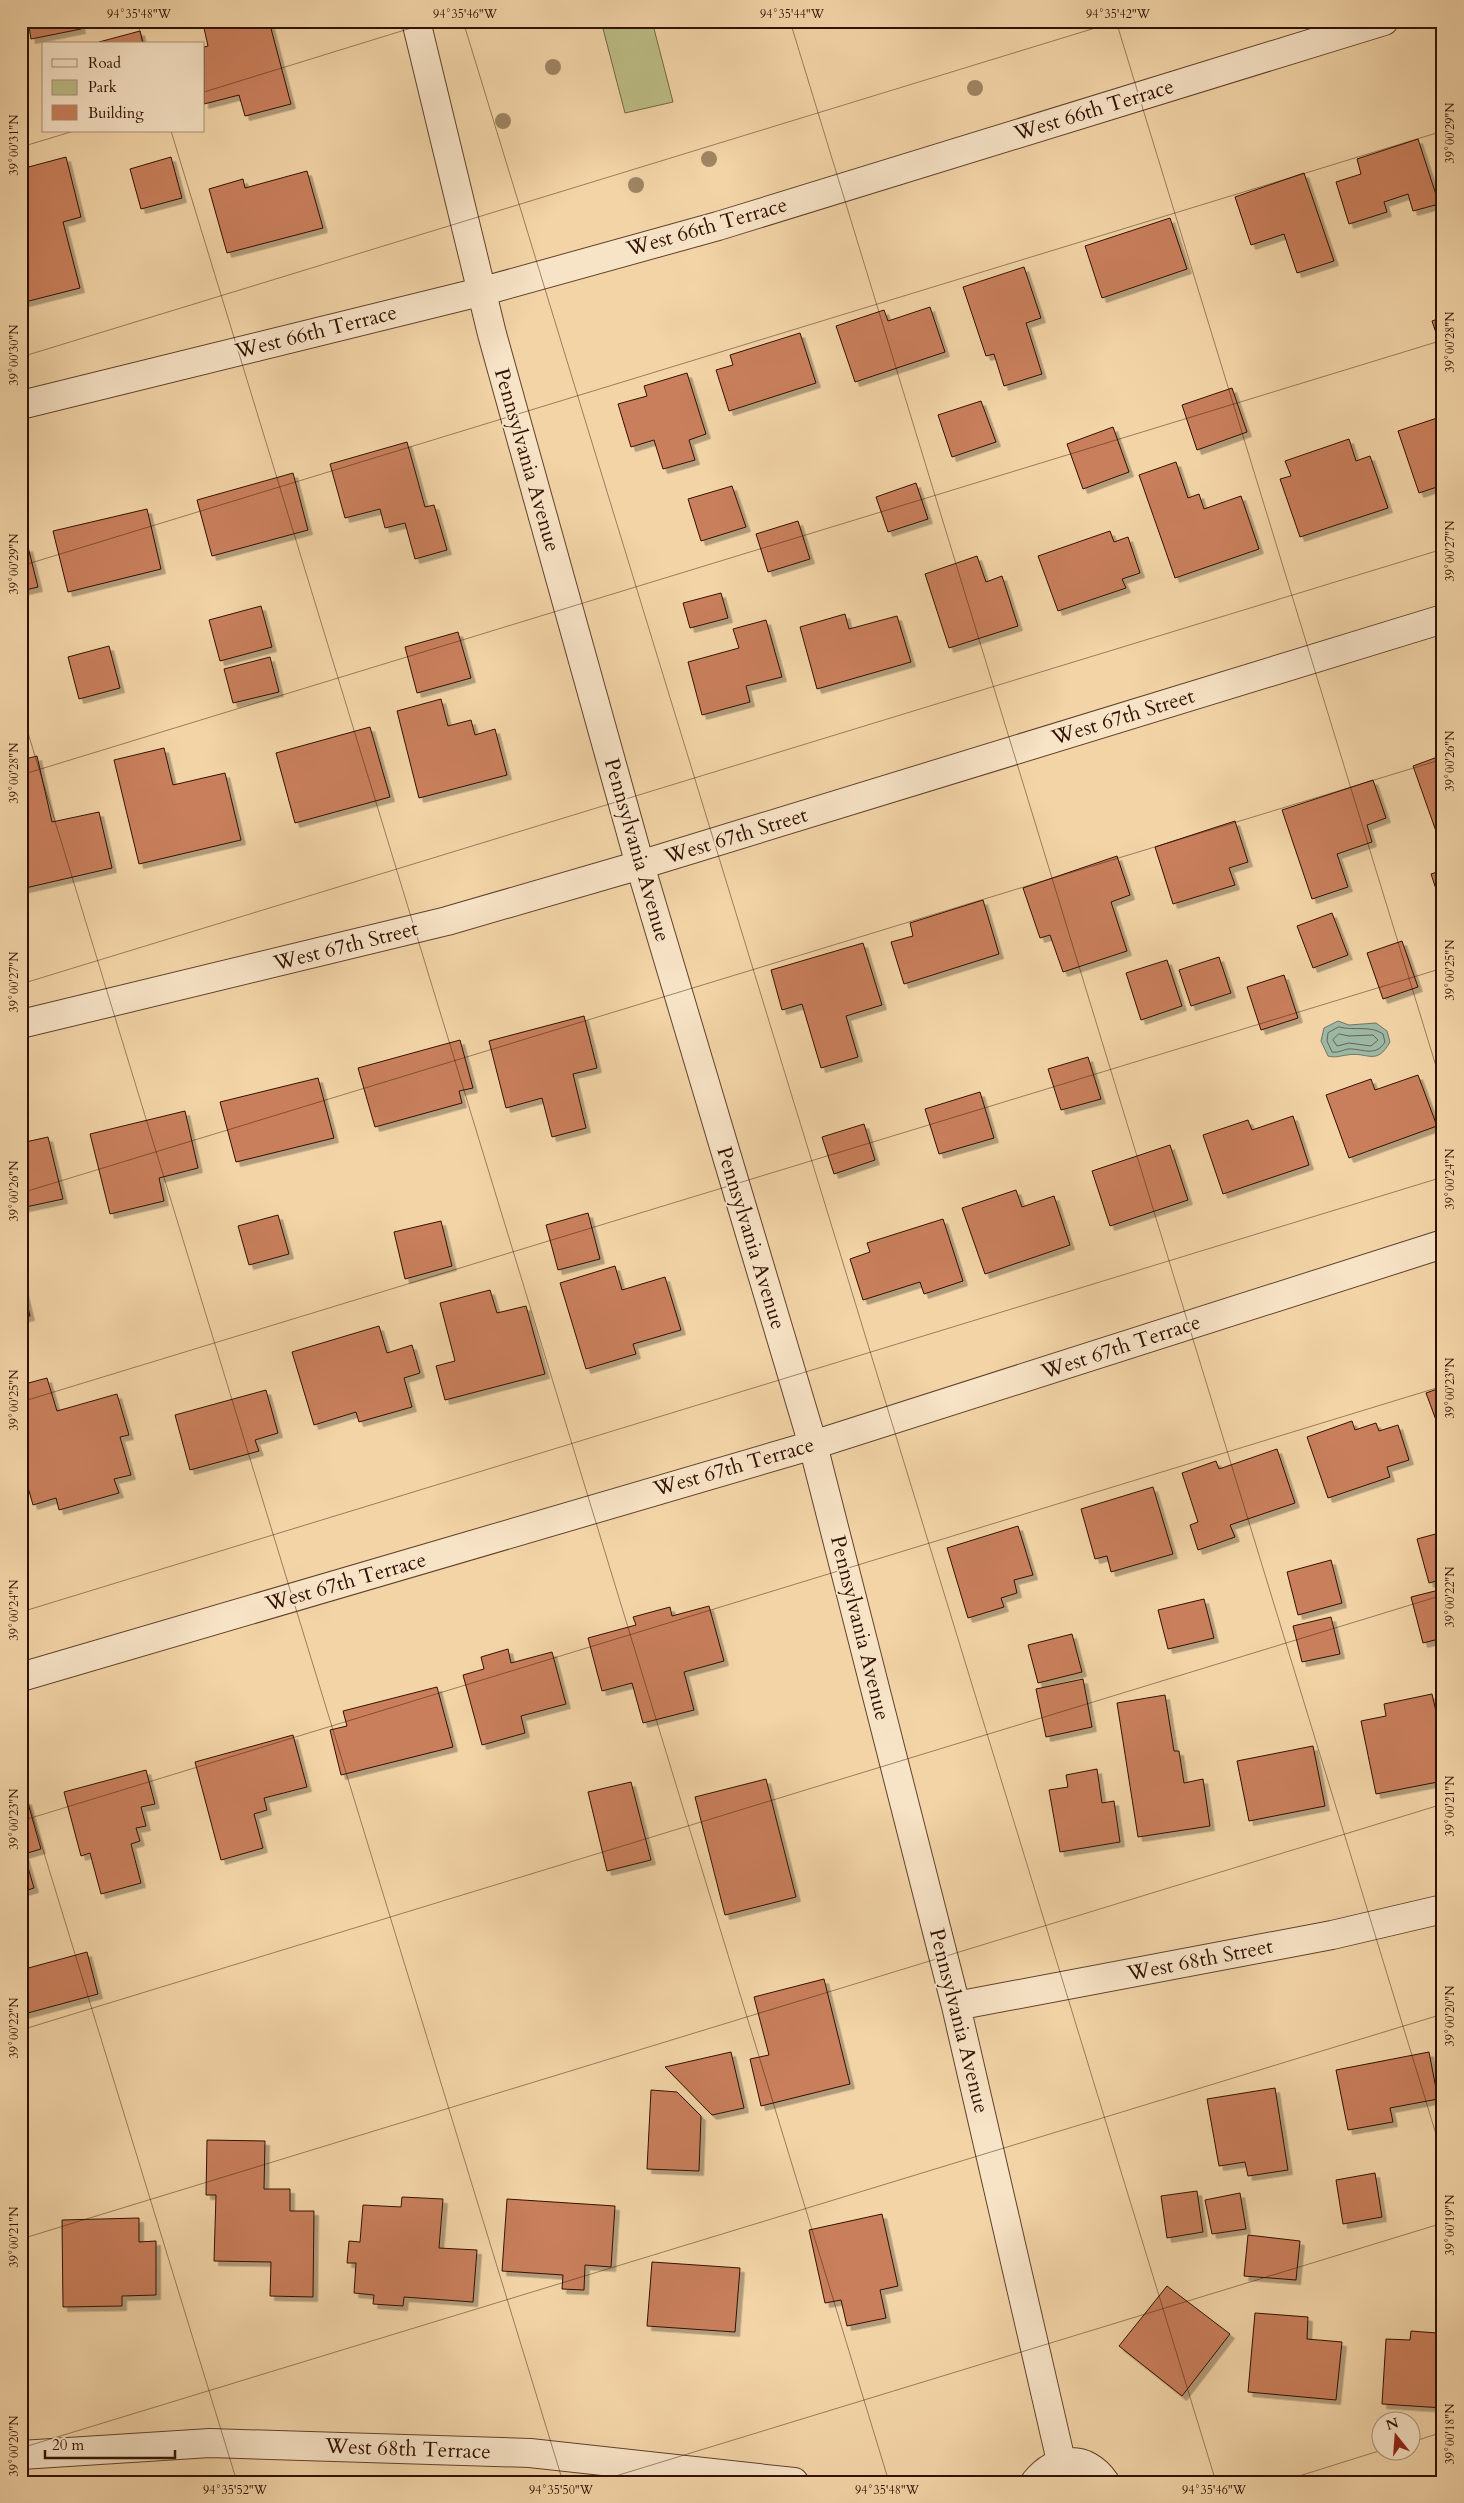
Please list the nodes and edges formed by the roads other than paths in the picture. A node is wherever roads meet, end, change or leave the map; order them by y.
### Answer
1 (416, 21) edge
2 (1384, 21) edge
3 (480, 292) junction
4 (21, 405) edge
5 (1443, 619) edge
6 (640, 865) junction
7 (21, 1024) edge
8 (1443, 1244) edge
9 (813, 1444) junction
10 (21, 1677) edge
11 (1443, 1909) edge
12 (956, 2006) junction
13 (21, 2455) edge
14 (1062, 2461) junction
15 (794, 2482) edge
16 (1036, 2482) edge
17 (1105, 2482) edge

1 - 3 street, Pennsylvania Avenue
2 - 3 street, West 66th Terrace
3 - 4 street, West 66th Terrace
3 - 6 street, Pennsylvania Avenue
5 - 6 street, West 67th Street
6 - 7 street, West 67th Street
6 - 9 street, Pennsylvania Avenue
8 - 9 street, West 67th Terrace
9 - 10 street, West 67th Terrace
9 - 12 street, Pennsylvania Avenue
11 - 12 street, West 68th Street
12 - 14 street, Pennsylvania Avenue
13 - 15 street, West 68th Terrace
14 - 16 street
14 - 17 street

